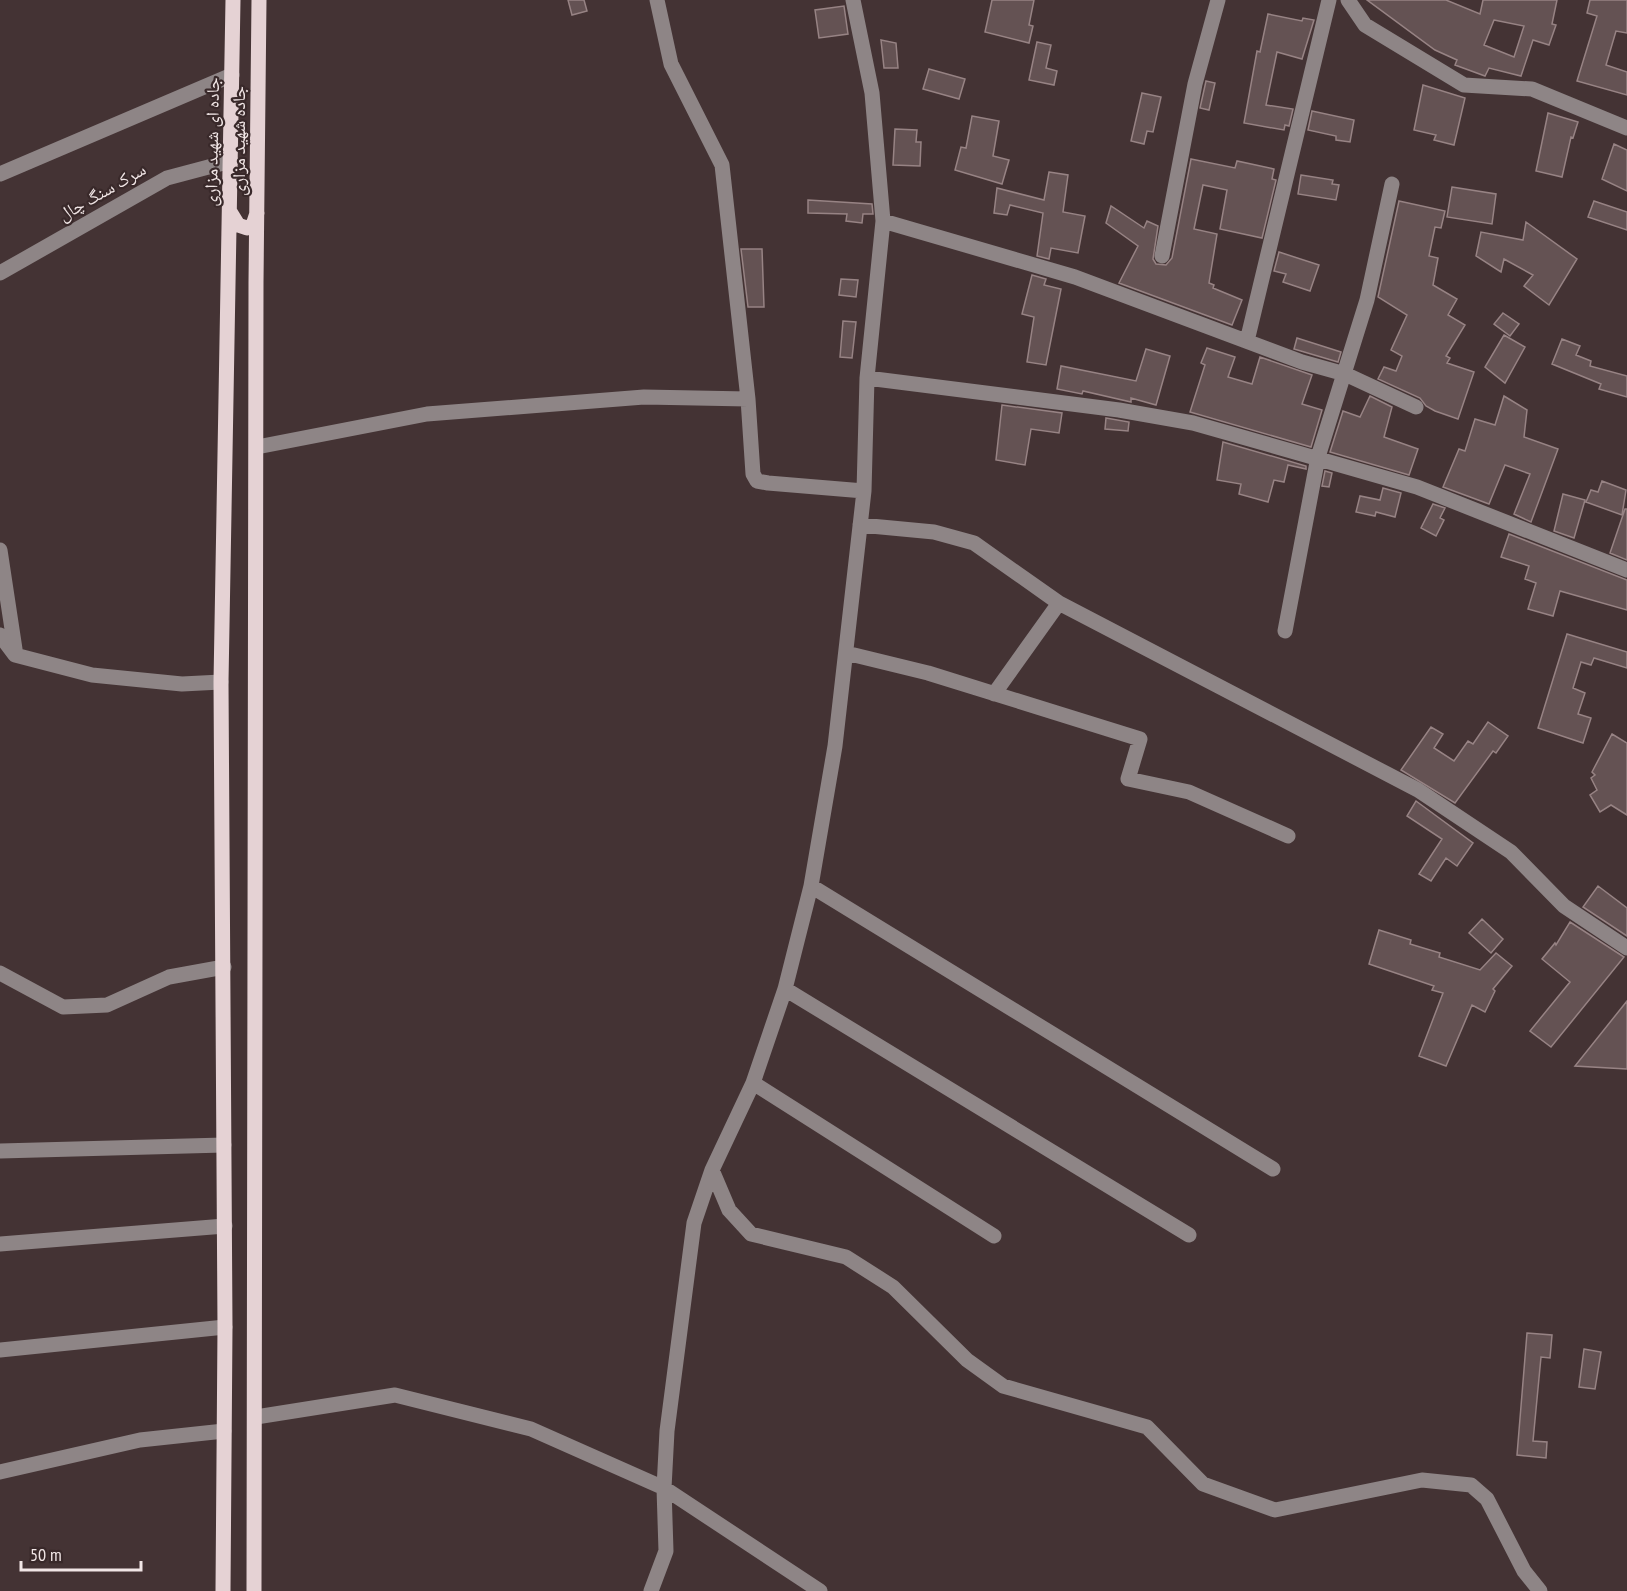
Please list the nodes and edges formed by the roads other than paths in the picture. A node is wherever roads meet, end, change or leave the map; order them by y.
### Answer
1 (232, 0) edge
2 (259, 0) edge
3 (657, 0) edge
4 (853, 0) edge
5 (1218, 0) edge
6 (1329, 0) edge
7 (1348, 0) edge
8 (232, 75) junction
9 (1627, 128) edge
10 (231, 161) junction
11 (0, 174) edge
12 (1392, 184) dead end
13 (258, 211) junction
14 (230, 212) junction
15 (883, 221) junction
16 (1162, 256) dead end
17 (0, 273) edge
18 (255, 282) junction
19 (228, 285) junction
20 (1247, 340) junction
21 (1345, 374) junction
22 (867, 378) junction
23 (748, 399) junction
24 (1416, 407) dead end
25 (257, 447) junction
26 (1318, 457) junction
27 (864, 491) junction
28 (860, 525) junction
29 (0, 550) edge
30 (1627, 570) edge
31 (1059, 603) junction
32 (1285, 631) dead end
33 (1, 637) edge
34 (846, 653) junction
35 (15, 655) junction
36 (221, 682) junction
37 (994, 694) junction
38 (1288, 836) dead end
39 (811, 886) junction
40 (1627, 948) edge
41 (224, 967) junction
42 (0, 973) edge
43 (785, 989) junction
44 (753, 1083) junction
45 (224, 1145) junction
46 (0, 1151) edge
47 (1273, 1169) dead end
48 (712, 1170) junction
49 (225, 1226) junction
50 (1189, 1235) dead end
51 (994, 1236) dead end
52 (0, 1244) edge
53 (225, 1327) junction
54 (0, 1350) edge
55 (256, 1417) junction
56 (224, 1431) junction
57 (0, 1472) edge
58 (664, 1488) junction
59 (223, 1591) edge
60 (254, 1591) edge
61 (651, 1591) edge
62 (820, 1591) edge
63 (1540, 1591) edge

1 - 8 main road, جاده ای شهید مزاری
2 - 13 main road, جاده شهید مزاری
3 - 23 street
4 - 15 street
5 - 16 street
6 - 20 street
7 - 9 street
8 - 10 main road, جاده ای شهید مزاری
8 - 11 street
10 - 14 main road, جاده ای شهید مزاری
10 - 17 street, سرک سنگ چال
12 - 21 street
13 - 14 main road
13 - 18 main road, جاده شهید مزاری
14 - 19 main road, جاده ای شهید مزاری
15 - 20 street
15 - 22 street
18 - 19 main road
18 - 25 main road, جاده شهید مزاری
19 - 36 main road, جاده ای شهید مزاری
20 - 21 street
21 - 24 street
21 - 26 street
22 - 26 street
22 - 27 street
23 - 25 street
23 - 27 street
25 - 55 main road, جاده شهید مزاری
26 - 30 street
26 - 32 street
27 - 28 street
28 - 31 street
28 - 34 street
29 - 35 street
31 - 37 street
31 - 40 street
33 - 35 street
34 - 37 street
34 - 39 street
35 - 36 street
36 - 41 main road, جاده ای شهید مزاری
37 - 38 street
39 - 43 street
39 - 47 street
41 - 42 street
41 - 45 main road, جاده ای شهید مزاری
43 - 44 street
43 - 50 street
44 - 48 street
44 - 51 street
45 - 46 street
45 - 49 main road, جاده ای شهید مزاری
48 - 58 street
48 - 63 street
49 - 52 street
49 - 53 main road, جاده ای شهید مزاری
53 - 54 street
53 - 56 main road, جاده ای شهید مزاری
55 - 58 street
55 - 60 main road, جاده شهید مزاری
56 - 57 street
56 - 59 main road, جاده ای شهید مزاری
58 - 61 street
58 - 62 street

